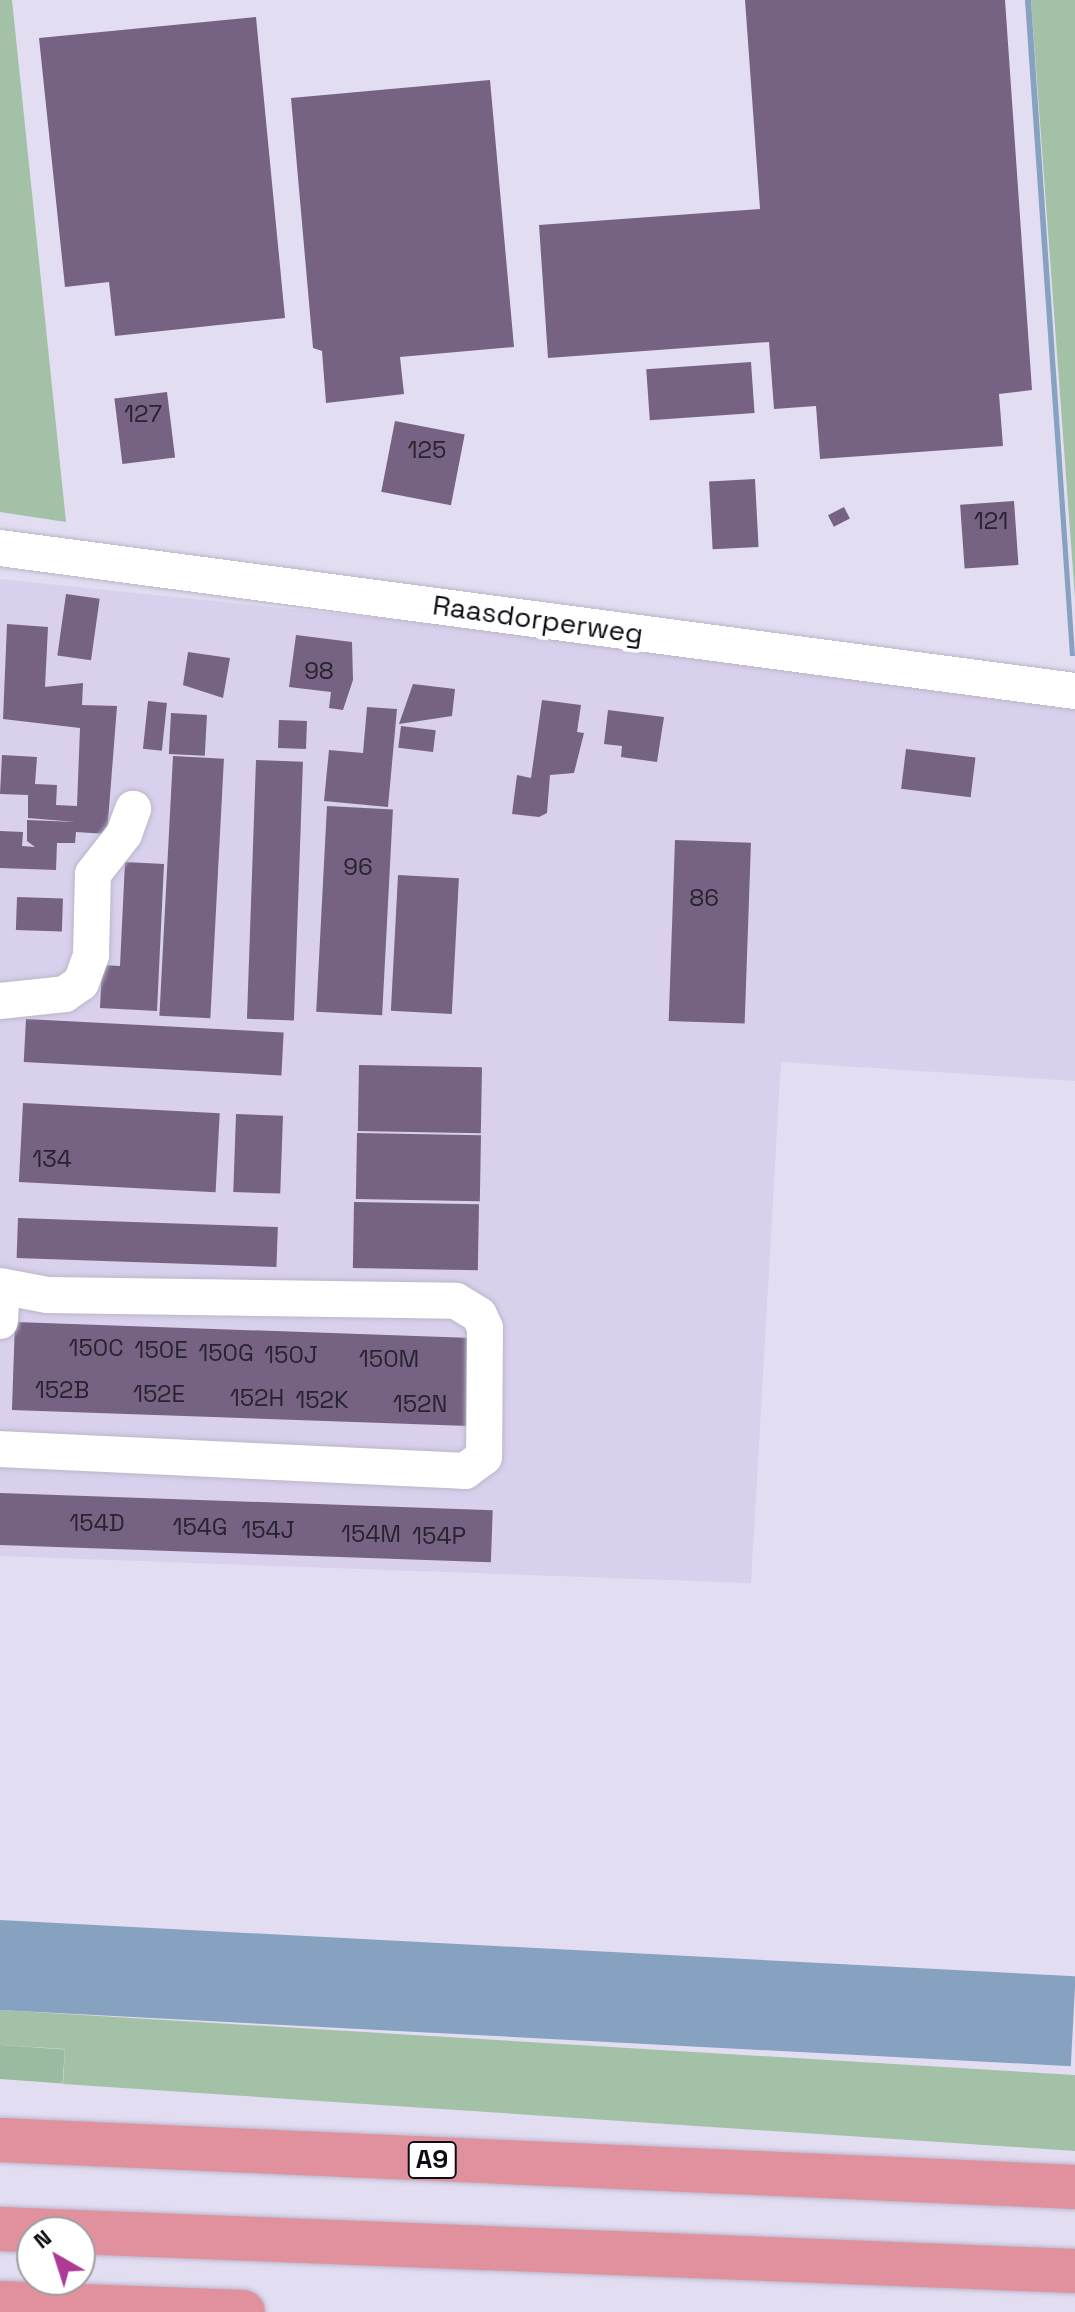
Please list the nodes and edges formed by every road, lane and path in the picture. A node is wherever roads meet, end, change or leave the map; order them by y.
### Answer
1 (0, 548) edge
2 (1075, 691) edge
3 (133, 809) dead end
4 (0, 1001) edge
5 (1, 1298) edge
6 (0, 1449) edge
7 (0, 2140) edge
8 (1075, 2187) edge
9 (0, 2229) edge
10 (1075, 2271) edge
11 (0, 2303) edge
12 (243, 2312) edge

1 - 2 street, Raasdorperweg
3 - 4 street
5 - 6 street
7 - 8 highway, A9
9 - 10 highway
11 - 12 highway

